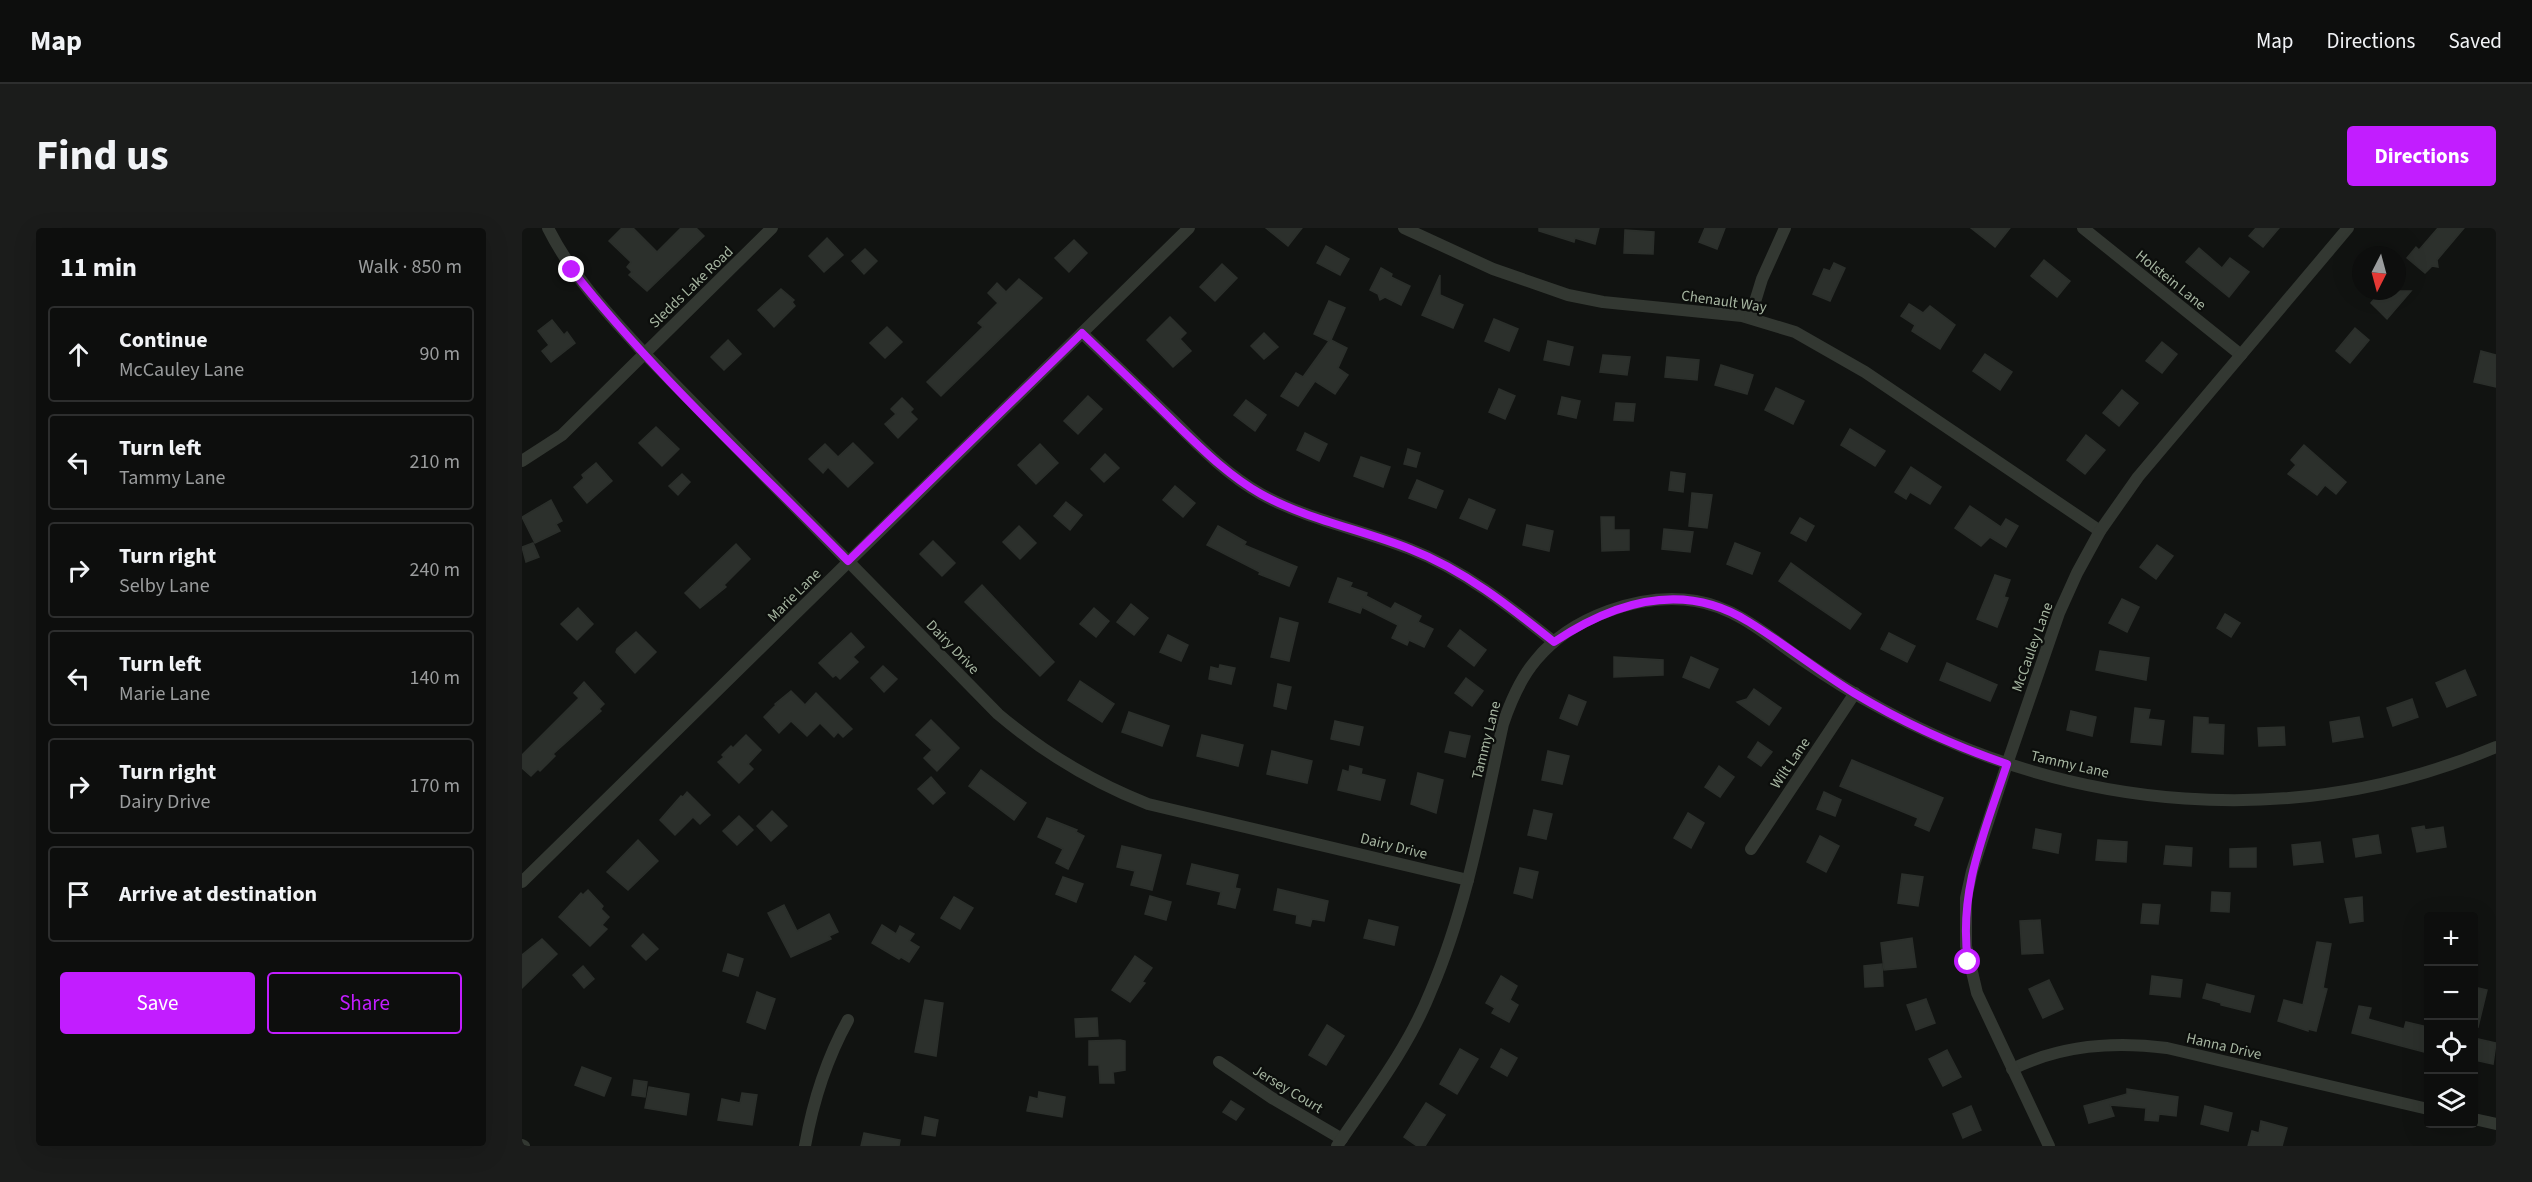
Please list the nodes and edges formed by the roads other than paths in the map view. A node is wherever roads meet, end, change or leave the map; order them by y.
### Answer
1 (548, 228) edge
2 (772, 228) edge
3 (1190, 228) edge
4 (1404, 228) edge
5 (1785, 228) edge
6 (2083, 228) edge
7 (2349, 228) edge
8 (1750, 318) junction
9 (1082, 333) junction
10 (644, 353) junction
11 (2241, 355) junction
12 (522, 461) edge
13 (2100, 531) junction
14 (848, 561) junction
15 (1554, 642) junction
16 (1855, 693) junction
17 (2496, 747) edge
18 (2007, 764) junction
19 (1750, 849) dead end
20 (1468, 880) junction
21 (522, 882) edge
22 (848, 1020) dead end
23 (1220, 1062) dead end
24 (2012, 1069) junction
25 (2424, 1108) edge
26 (2478, 1120) edge
27 (2496, 1124) edge
28 (1340, 1142) edge
29 (805, 1146) edge
30 (2049, 1146) edge

1 - 10 street, Dairy Drive
2 - 10 street, Sledds Lake Road
3 - 9 street, Marie Lane
4 - 8 street, Chenault Way
5 - 8 street
6 - 11 street, Holstein Lane
7 - 11 street, McCauley Lane
8 - 13 street, Chenault Way
9 - 14 street, Marie Lane
9 - 15 street
10 - 12 street, Sledds Lake Road
10 - 14 street, Dairy Drive
11 - 13 street, McCauley Lane
13 - 18 street, McCauley Lane
14 - 20 street, Dairy Drive
14 - 21 street, Marie Lane
15 - 16 street, Tammy Lane
15 - 20 street, Tammy Lane
16 - 18 street, Tammy Lane
16 - 19 street, Wilt Lane
17 - 18 street, Tammy Lane
18 - 24 street, McCauley Lane
20 - 28 street, Tammy Lane
22 - 29 street
23 - 28 street, Jersey Court
24 - 25 street, Hanna Drive
24 - 30 street, McCauley Lane
26 - 27 street

